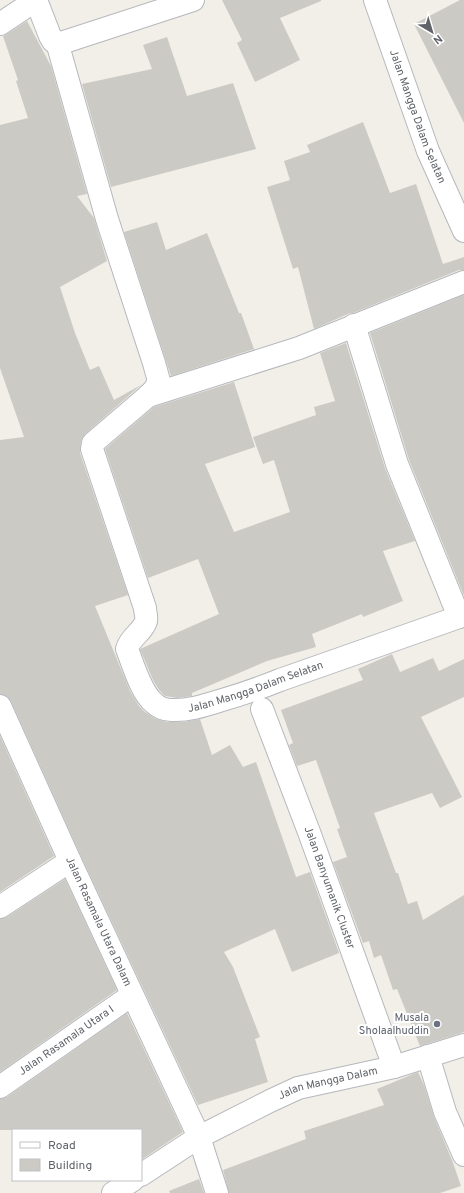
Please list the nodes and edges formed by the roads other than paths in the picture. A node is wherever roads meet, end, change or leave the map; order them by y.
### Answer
1 (36, 0) edge
2 (193, 0) edge
3 (374, 0) edge
4 (0, 24) edge
5 (57, 42) junction
6 (457, 199) edge
7 (464, 231) edge
8 (464, 282) edge
9 (354, 325) junction
10 (148, 396) junction
11 (461, 616) edge
12 (0, 706) edge
13 (262, 709) dead end
14 (7, 743) edge
15 (70, 861) junction
16 (0, 907) edge
17 (132, 995) junction
18 (464, 1045) edge
19 (428, 1056) junction
20 (394, 1067) junction
21 (0, 1086) edge
22 (199, 1137) junction
23 (464, 1155) edge
24 (142, 1174) edge
25 (131, 1181) edge
26 (113, 1193) edge
27 (217, 1193) edge

1 - 4 street
1 - 5 street
2 - 5 street
3 - 6 street, Jalan Mangga Dalam Selatan
5 - 10 street
6 - 7 street, Jalan Mangga Dalam Selatan
8 - 9 street
9 - 10 street
9 - 11 street, Jalan Mangga Dalam Selatan
10 - 11 street, Jalan Mangga Dalam Selatan
12 - 14 street, Jalan Rasamala Utara Dalam
13 - 20 street, Jalan Banyumanik Cluster
14 - 15 street, Jalan Rasamala Utara Dalam
15 - 16 street
15 - 17 street, Jalan Rasamala Utara Dalam
17 - 21 street, Jalan Rasamala Utara I
17 - 22 street, Jalan Rasamala Utara Dalam
18 - 19 street, Jalan Mangga Dalam
19 - 20 street, Jalan Mangga Dalam
19 - 23 street
20 - 22 street, Jalan Mangga Dalam
22 - 24 street, Jalan Mangga Dalam
22 - 27 street, Jalan Rasamala Utara Dalam
25 - 26 street

